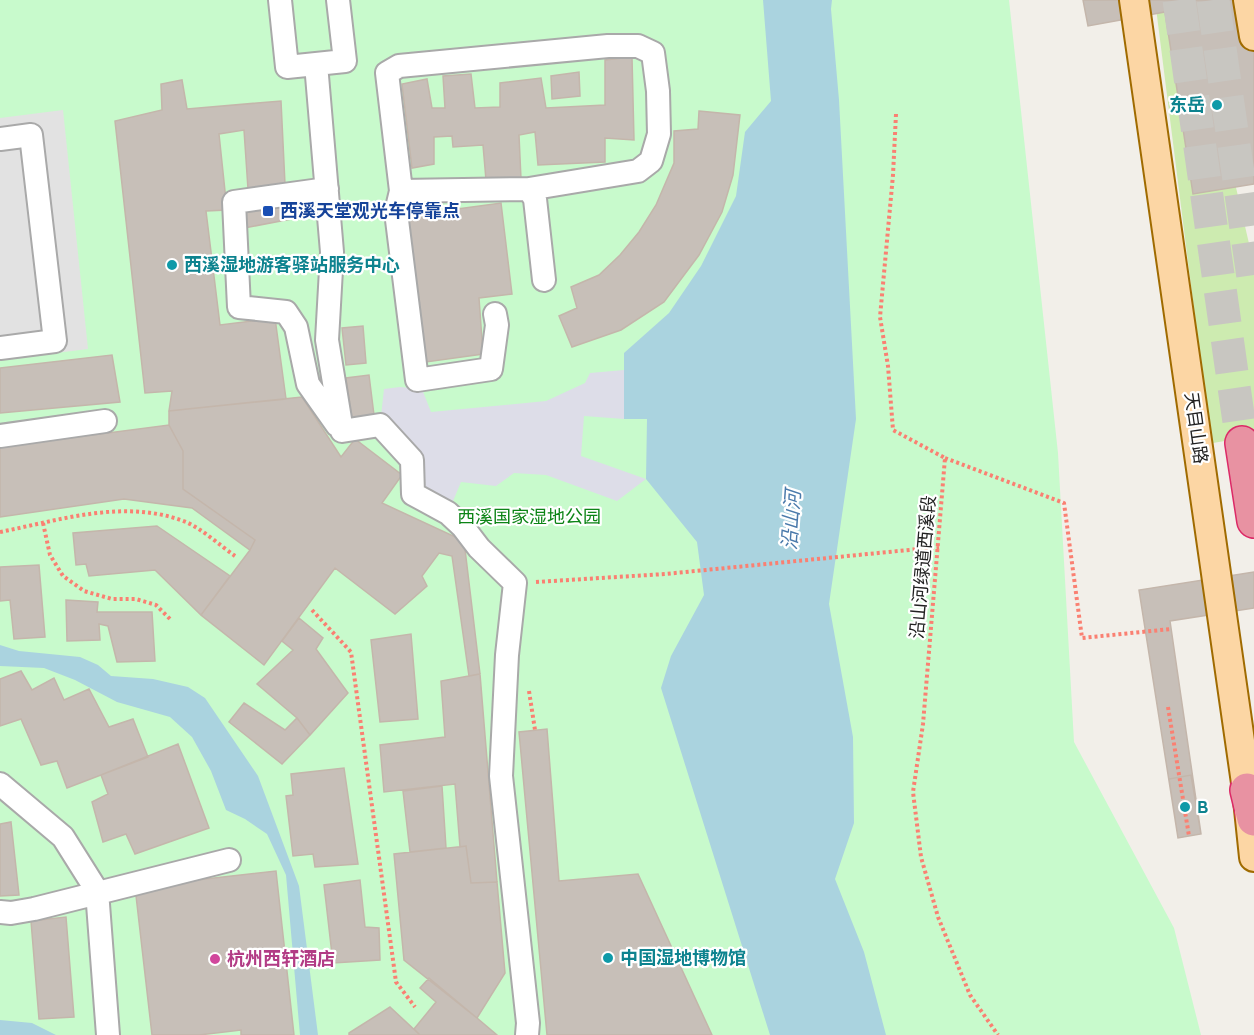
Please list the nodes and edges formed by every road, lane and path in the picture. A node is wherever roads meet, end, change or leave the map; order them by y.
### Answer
1 (280, 0) edge
2 (338, 0) edge
3 (1134, 0) edge
4 (1248, 0) edge
5 (1254, 36) edge
6 (316, 64) junction
7 (896, 114) dead end
8 (0, 139) edge
9 (327, 189) junction
10 (529, 189) junction
11 (401, 191) junction
12 (544, 280) dead end
13 (495, 314) dead end
14 (0, 348) edge
15 (105, 421) dead end
16 (342, 431) junction
17 (0, 436) edge
18 (1242, 443) tunnel mouth
19 (945, 458) junction
20 (1254, 521) edge
21 (43, 523) junction
22 (0, 532) edge
23 (939, 547) junction
24 (235, 556) dead end
25 (515, 583) junction
26 (312, 610) dead end
27 (172, 621) dead end
28 (1171, 628) dead end
29 (1168, 707) dead end
30 (0, 784) edge
31 (1251, 804) edge
32 (1189, 836) dead end
33 (1254, 857) edge
34 (229, 860) dead end
35 (97, 891) junction
36 (0, 912) edge
37 (415, 1007) dead end
38 (108, 1035) edge
39 (527, 1035) edge
40 (998, 1035) edge

1 - 6 street
2 - 6 street
3 - 31 main road, 天目山路
4 - 5 main road
6 - 9 street
7 - 19 path
8 - 14 street
9 - 16 street
9 - 16 street
10 - 11 street
10 - 11 street
10 - 12 street
11 - 13 street
15 - 17 street
16 - 25 street
18 - 20 highway
19 - 23 path, 沿山河绿道西溪段
19 - 28 path
21 - 22 path
21 - 24 path
21 - 27 path
23 - 25 path
23 - 40 path, 沿山河绿道西溪段
25 - 39 street
26 - 37 path
29 - 32 path
30 - 35 street
31 - 33 main road, 天目山路
34 - 35 street
35 - 36 street
35 - 38 street

